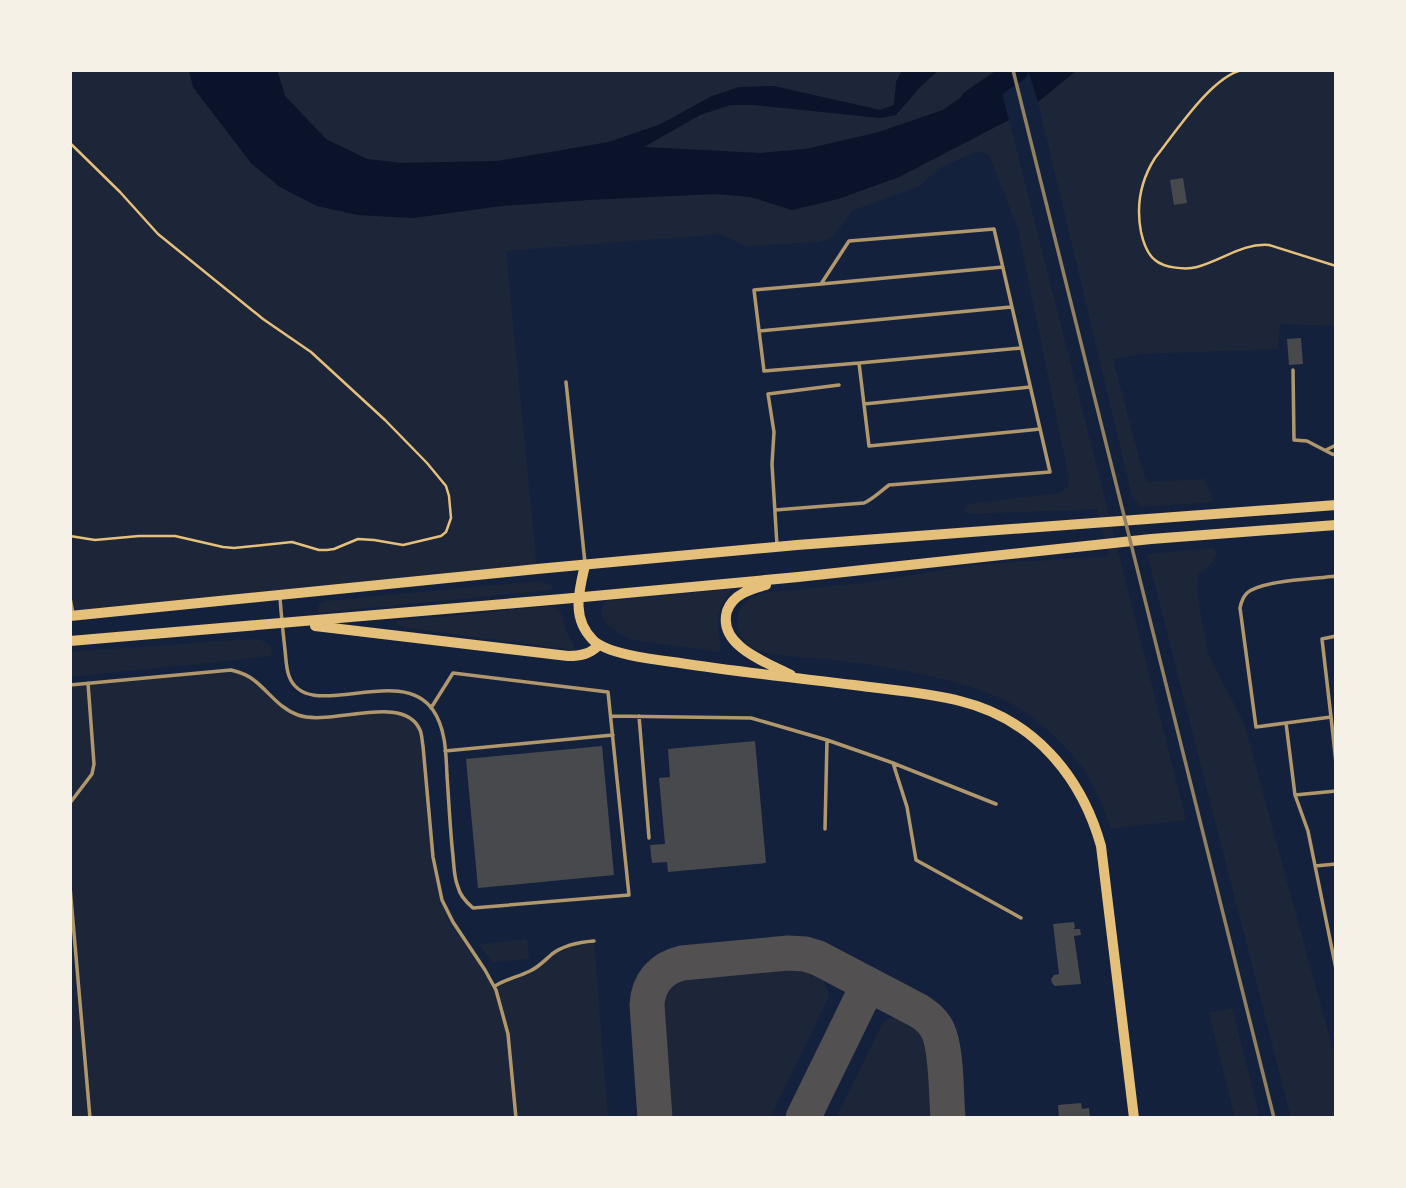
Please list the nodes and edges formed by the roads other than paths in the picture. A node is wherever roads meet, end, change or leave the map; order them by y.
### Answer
1 (1003, 267) junction
2 (821, 284) junction
3 (1012, 307) junction
4 (759, 331) junction
5 (1021, 348) junction
6 (859, 363) junction
7 (1293, 370) dead end
8 (566, 382) dead end
9 (839, 385) dead end
10 (1030, 387) junction
11 (864, 404) junction
12 (1040, 429) junction
13 (1336, 445) edge
14 (1326, 450) junction
15 (1336, 455) edge
16 (1336, 505) edge
17 (775, 510) junction
18 (1336, 525) edge
19 (777, 547) junction
20 (585, 565) junction
21 (798, 577) junction
22 (1336, 578) edge
23 (279, 595) junction
24 (578, 597) junction
25 (70, 598) edge
26 (72, 616) edge
27 (287, 623) junction
28 (1336, 636) edge
29 (70, 641) edge
30 (600, 645) junction
31 (797, 678) junction
32 (88, 683) junction
33 (70, 685) edge
34 (431, 708) junction
35 (611, 716) junction
36 (639, 716) junction
37 (1331, 717) junction
38 (1286, 723) junction
39 (613, 735) junction
40 (827, 740) junction
41 (446, 751) junction
42 (893, 763) junction
43 (1336, 763) edge
44 (1336, 791) edge
45 (1295, 795) junction
46 (70, 803) edge
47 (996, 804) dead end
48 (825, 829) dead end
49 (649, 838) dead end
50 (1336, 864) edge
51 (1315, 866) junction
52 (70, 887) edge
53 (1021, 918) dead end
54 (594, 941) dead end
55 (1336, 969) edge
56 (495, 986) junction
57 (90, 1118) edge
58 (516, 1118) edge
59 (1131, 1118) edge

1 - 2 lane
1 - 2 lane
1 - 3 lane
2 - 4 lane
3 - 4 lane
3 - 5 lane
4 - 6 lane
5 - 6 lane
5 - 10 lane
6 - 11 lane
7 - 14 lane
8 - 20 lane
9 - 17 lane
10 - 11 lane
10 - 12 lane
11 - 12 lane
12 - 17 lane
13 - 14 lane
14 - 15 lane
16 - 19 main road
17 - 19 lane
18 - 21 main road
19 - 20 main road
20 - 23 main road
20 - 24 main road
21 - 24 main road
21 - 31 main road
22 - 38 lane
23 - 26 main road
23 - 27 lane
24 - 27 main road
24 - 30 main road
25 - 26 lane
27 - 29 main road
27 - 30 main road
27 - 34 lane
28 - 37 lane
30 - 31 main road
31 - 59 main road
32 - 33 lane
32 - 46 lane
32 - 56 lane
34 - 35 lane
34 - 41 lane
35 - 36 lane
35 - 39 lane
36 - 40 lane
36 - 49 lane
37 - 38 lane
37 - 43 lane
38 - 45 lane
39 - 41 lane
39 - 41 lane
40 - 42 lane
40 - 48 lane
42 - 47 lane
42 - 53 lane
44 - 45 lane
45 - 51 lane
50 - 51 lane
51 - 55 lane
52 - 57 lane
54 - 56 lane
56 - 58 lane

